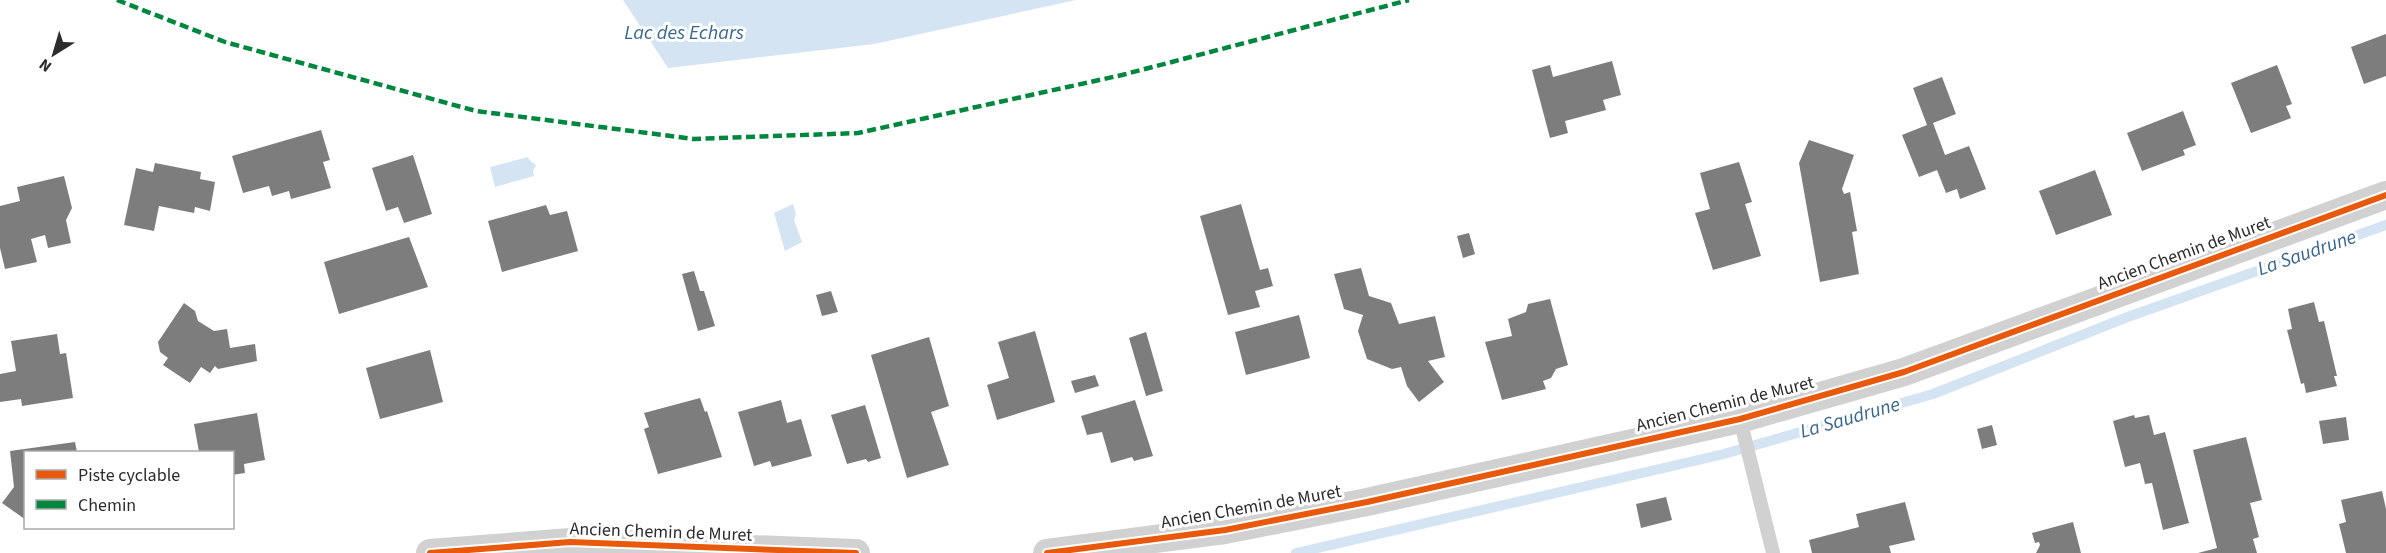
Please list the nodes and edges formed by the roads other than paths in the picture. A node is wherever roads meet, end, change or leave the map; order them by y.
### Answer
1 (2386, 195) edge
2 (1742, 427) junction
3 (1227, 541) edge
4 (684, 550) edge
5 (430, 553) edge
6 (856, 553) edge
7 (1047, 553) edge
8 (1773, 553) edge

1 - 2 street, Ancien Chemin de Muret
2 - 3 street, Ancien Chemin de Muret
2 - 8 lane
3 - 7 street, Ancien Chemin de Muret
4 - 5 street, Ancien Chemin de Muret
4 - 6 street, Ancien Chemin de Muret

